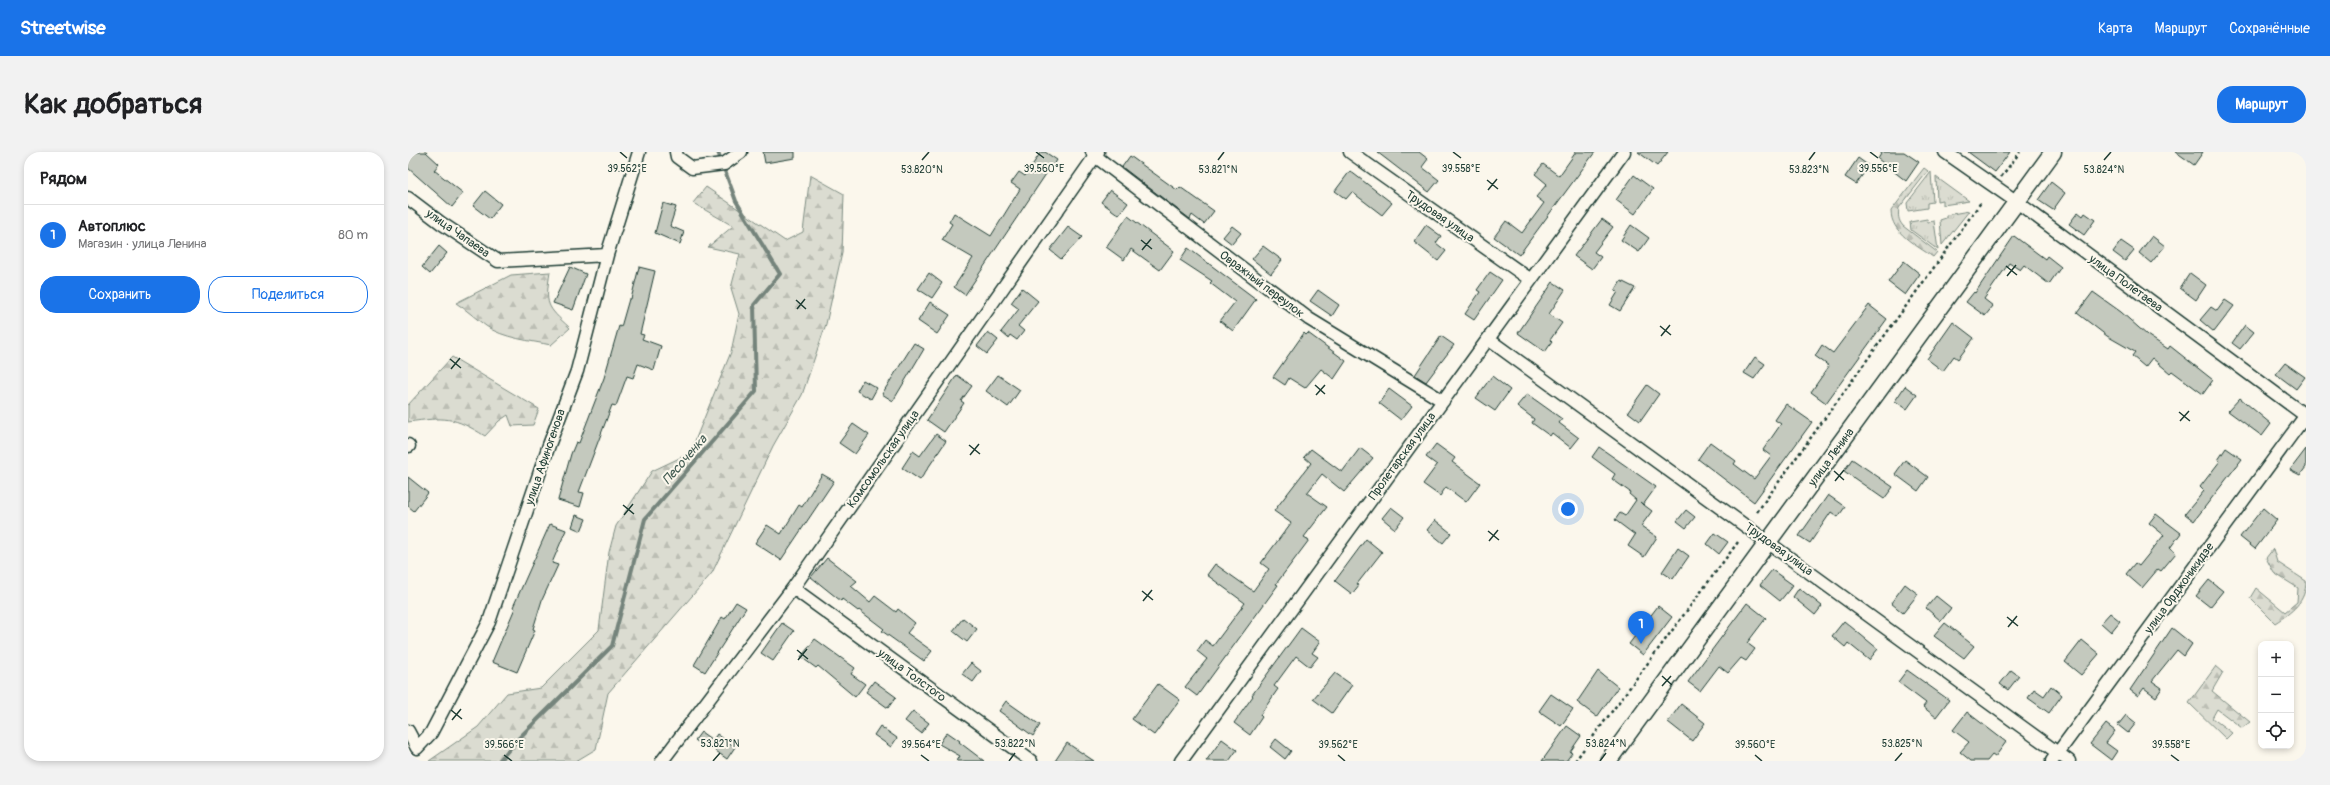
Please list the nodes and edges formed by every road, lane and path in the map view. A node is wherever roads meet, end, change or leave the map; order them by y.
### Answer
1 (639, 152) edge
2 (676, 152) edge
3 (741, 152) edge
4 (1350, 152) edge
5 (1624, 152) edge
6 (1945, 152) edge
7 (2020, 152) edge
8 (2053, 152) edge
9 (1095, 153) edge
10 (2000, 179) dead end
11 (408, 198) edge
12 (1982, 201) dead end
13 (2017, 202) junction
14 (607, 255) junction
15 (1531, 280) junction
16 (1488, 339) junction
17 (1443, 401) junction
18 (2306, 415) edge
19 (1757, 512) dead end
20 (1769, 541) junction
21 (1738, 542) dead end
22 (793, 588) junction
23 (408, 731) edge
24 (2055, 757) edge
25 (662, 761) edge
26 (1032, 761) edge
27 (1181, 761) edge
28 (1575, 761) edge
29 (1608, 761) edge
30 (2069, 761) edge

1 - 14 street, улица Афиногенова
2 - 3 street
4 - 15 street, Трудовая улица
5 - 15 street, Пролетарская улица
6 - 13 street, улица Полетаева
7 - 10 path
8 - 13 street, улица Ленина
9 - 17 street, Овражный переулок
9 - 22 street, Комсомольская улица
11 - 14 street, улица Чапаева
12 - 19 path
13 - 18 street, улица Полетаева
13 - 20 street, улица Ленина
14 - 23 street, улица Афиногенова
15 - 16 street, Пролетарская улица
16 - 17 street, Пролетарская улица
16 - 20 street, Трудовая улица
17 - 27 street, Пролетарская улица
18 - 24 street, улица Орджоникидзе
20 - 24 street, Трудовая улица
20 - 29 street, улица Ленина
21 - 28 path
22 - 25 street, Комсомольская улица
22 - 26 street, улица Толстого
24 - 30 street, Трудовая улица

